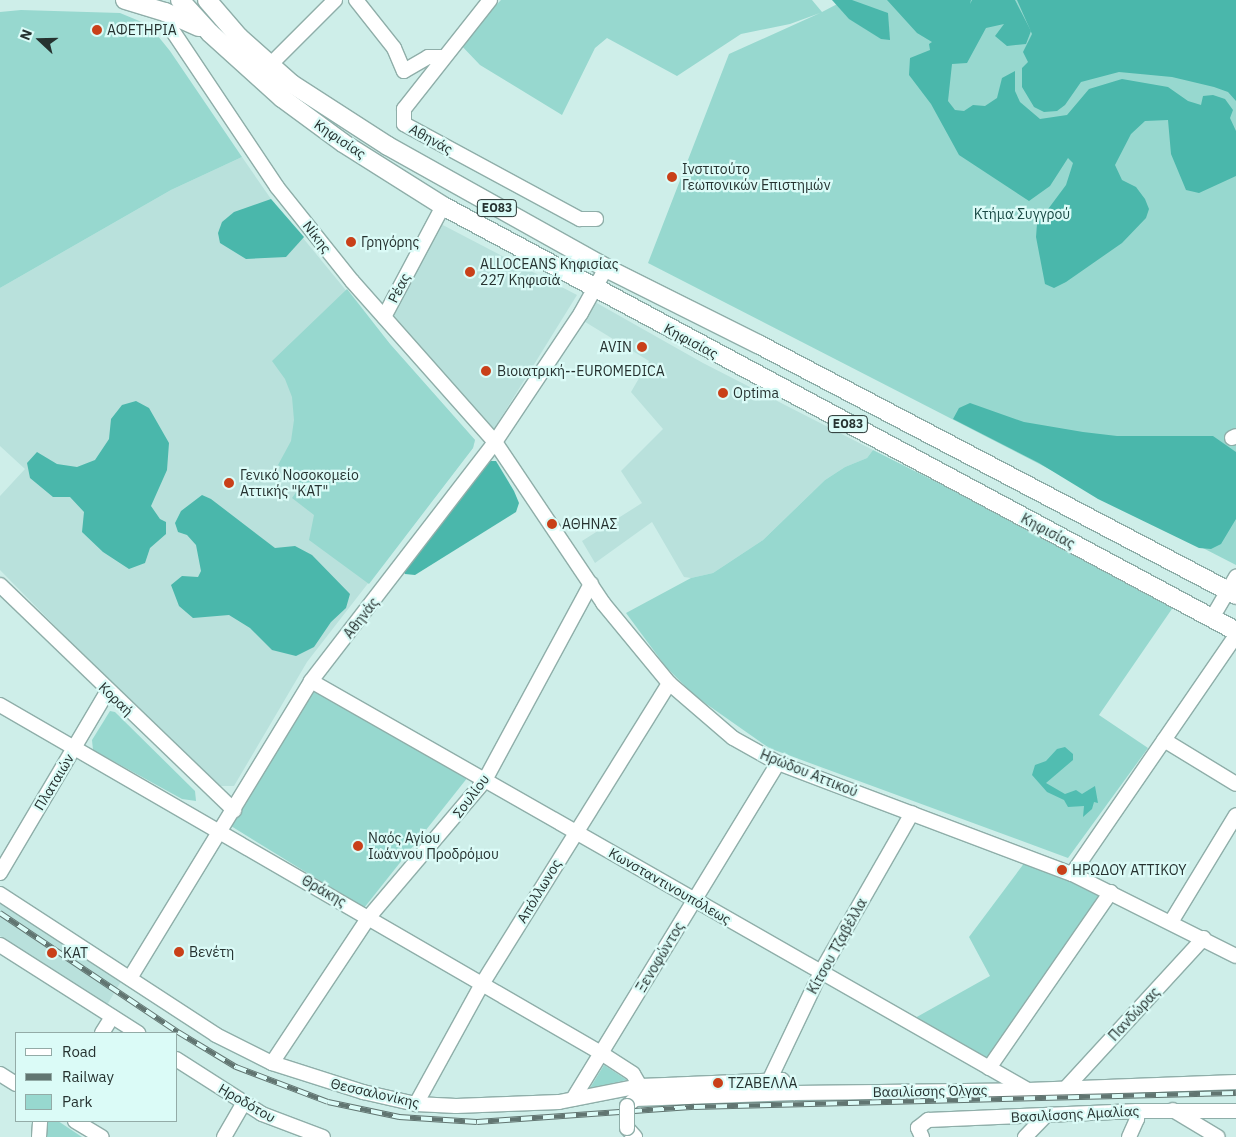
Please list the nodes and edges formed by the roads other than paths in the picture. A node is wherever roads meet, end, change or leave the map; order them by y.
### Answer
1 (125, 0) edge
2 (180, 0) edge
3 (207, 0) edge
4 (335, 0) edge
5 (356, 0) edge
6 (490, 0) edge
7 (181, 18) junction
8 (210, 33) junction
9 (444, 57) junction
10 (270, 65) junction
11 (443, 206) junction
12 (596, 219) dead end
13 (606, 268) junction
14 (594, 290) junction
15 (384, 317) junction
16 (495, 442) junction
17 (591, 584) junction
18 (0, 585) edge
19 (1233, 588) edge
20 (1212, 618) junction
21 (1236, 631) edge
22 (1236, 635) edge
23 (311, 681) junction
24 (669, 683) junction
25 (108, 692) junction
26 (0, 705) edge
27 (1164, 740) junction
28 (74, 747) junction
29 (778, 763) junction
30 (485, 780) junction
31 (1236, 784) edge
32 (234, 810) junction
33 (912, 813) junction
34 (1236, 815) edge
35 (222, 831) junction
36 (576, 832) junction
37 (0, 873) edge
38 (1072, 874) junction
39 (1111, 892) junction
40 (0, 894) edge
41 (695, 900) junction
42 (369, 918) junction
43 (1171, 922) junction
44 (1204, 938) junction
45 (0, 944) edge
46 (1236, 956) edge
47 (821, 972) junction
48 (130, 978) junction
49 (482, 984) junction
50 (112, 1017) junction
51 (103, 1032) edge
52 (136, 1032) edge
53 (601, 1053) junction
54 (178, 1060) edge
55 (272, 1063) junction
56 (989, 1068) junction
57 (0, 1074) edge
58 (769, 1081) junction
59 (1236, 1082) edge
60 (15, 1083) edge
61 (640, 1086) junction
62 (1065, 1089) junction
63 (1028, 1090) junction
64 (794, 1093) junction
65 (573, 1099) junction
66 (244, 1103) junction
67 (416, 1104) junction
68 (1172, 1110) junction
69 (1236, 1110) edge
70 (1137, 1111) junction
71 (1045, 1116) junction
72 (40, 1122) edge
73 (77, 1122) edge
74 (920, 1132) edge
75 (631, 1133) edge
76 (39, 1137) edge
77 (102, 1137) edge
78 (224, 1137) edge
79 (323, 1137) edge
80 (1025, 1137) edge
81 (1129, 1137) edge
82 (1218, 1137) edge

1 - 7 main road
2 - 8 main road, Κηφισίας / ΕΟ83
3 - 10 main road, Κηφισίας / ΕΟ83
4 - 10 street
5 - 9 street
6 - 9 street, Αθηνάς
7 - 8 main road
7 - 15 street, Νίκης
8 - 11 main road, Κηφισίας / ΕΟ83
9 - 12 street, Αθηνάς
10 - 13 main road, Κηφισίας / ΕΟ83
11 - 14 main road, Κηφισίας / ΕΟ83
11 - 15 street, Ρέας
13 - 14 street, Αθηνάς
13 - 19 main road, Κηφισίας / ΕΟ83
14 - 16 street, Αθηνάς
14 - 20 main road, Κηφισίας / ΕΟ83
15 - 16 street, Νίκης
16 - 17 street, Ηρώδου Αττικού
16 - 23 street, Αθηνάς
17 - 24 street, Ηρώδου Αττικού
17 - 30 street, Σουλίου
18 - 25 street, Κοραή
19 - 20 street
20 - 21 main road, Κηφισίας / ΕΟ83
22 - 27 street
23 - 30 street, Κωνσταντινουπόλεως
23 - 32 street, Αθηνάς
24 - 29 street, Ηρώδου Αττικού
24 - 36 street, Απόλλωνος
25 - 28 street, Πλαταιών
25 - 32 street, Κοραή
26 - 28 street, Θράκης
27 - 31 street
27 - 38 street
28 - 35 street, Θράκης
28 - 37 street, Πλαταιών
29 - 33 street, Ηρώδου Αττικού
29 - 41 street, Ξενοφώντος
30 - 36 street, Κωνσταντινουπόλεως
30 - 42 street, Σουλίου
32 - 35 street, Αθηνάς
33 - 38 street, Ηρώδου Αττικού
33 - 47 street, Κίτσου Τζαβέλλα
34 - 43 street
35 - 42 street, Θράκης
35 - 48 street, Αθηνάς
36 - 41 street, Κωνσταντινουπόλεως
36 - 49 street, Απόλλωνος
38 - 39 street, Ηρώδου Αττικού
39 - 43 street, Ηρώδου Αττικού
39 - 56 street
40 - 48 street, Θεσσαλονίκης
41 - 47 street, Κωνσταντινουπόλεως
41 - 53 street, Ξενοφώντος
42 - 49 street, Θράκης
42 - 55 street, Σουλίου
43 - 44 street, Ηρώδου Αττικού
44 - 46 street, Ηρώδου Αττικού
44 - 62 street, Πανδώρας
45 - 50 street
47 - 56 street, Κωνσταντινουπόλεως
47 - 58 street, Κίτσου Τζαβέλλα
48 - 55 street, Θεσσαλονίκης
49 - 53 street, Θράκης
49 - 67 street, Απόλλωνος
50 - 51 street
50 - 52 street
53 - 61 street, Θράκης
53 - 65 street, Ξενοφώντος
54 - 66 street, Ηροδότου
55 - 67 street, Θεσσαλονίκης
56 - 63 street, Κωνσταντινουπόλεως
57 - 60 street
58 - 61 street, Θεσσαλονίκης
58 - 64 street, Θεσσαλονίκης
59 - 62 street, Βασιλίσσης Όλγας
61 - 65 street, Θεσσαλονίκης
62 - 63 street, Βασιλίσσης Όλγας
63 - 64 street, Βασιλίσσης Όλγας
64 - 75 street, Βασιλίσσης Όλγας, bridge
65 - 67 street, Θεσσαλονίκης
66 - 78 street
66 - 79 street, Ηροδότου
68 - 69 street, Βασιλίσσης Αμαλίας
68 - 70 street, Βασιλίσσης Αμαλίας
68 - 82 street
70 - 71 street, Βασιλίσσης Αμαλίας
70 - 81 street
71 - 74 street, Βασιλίσσης Αμαλίας
71 - 80 street
72 - 76 street
73 - 77 street

